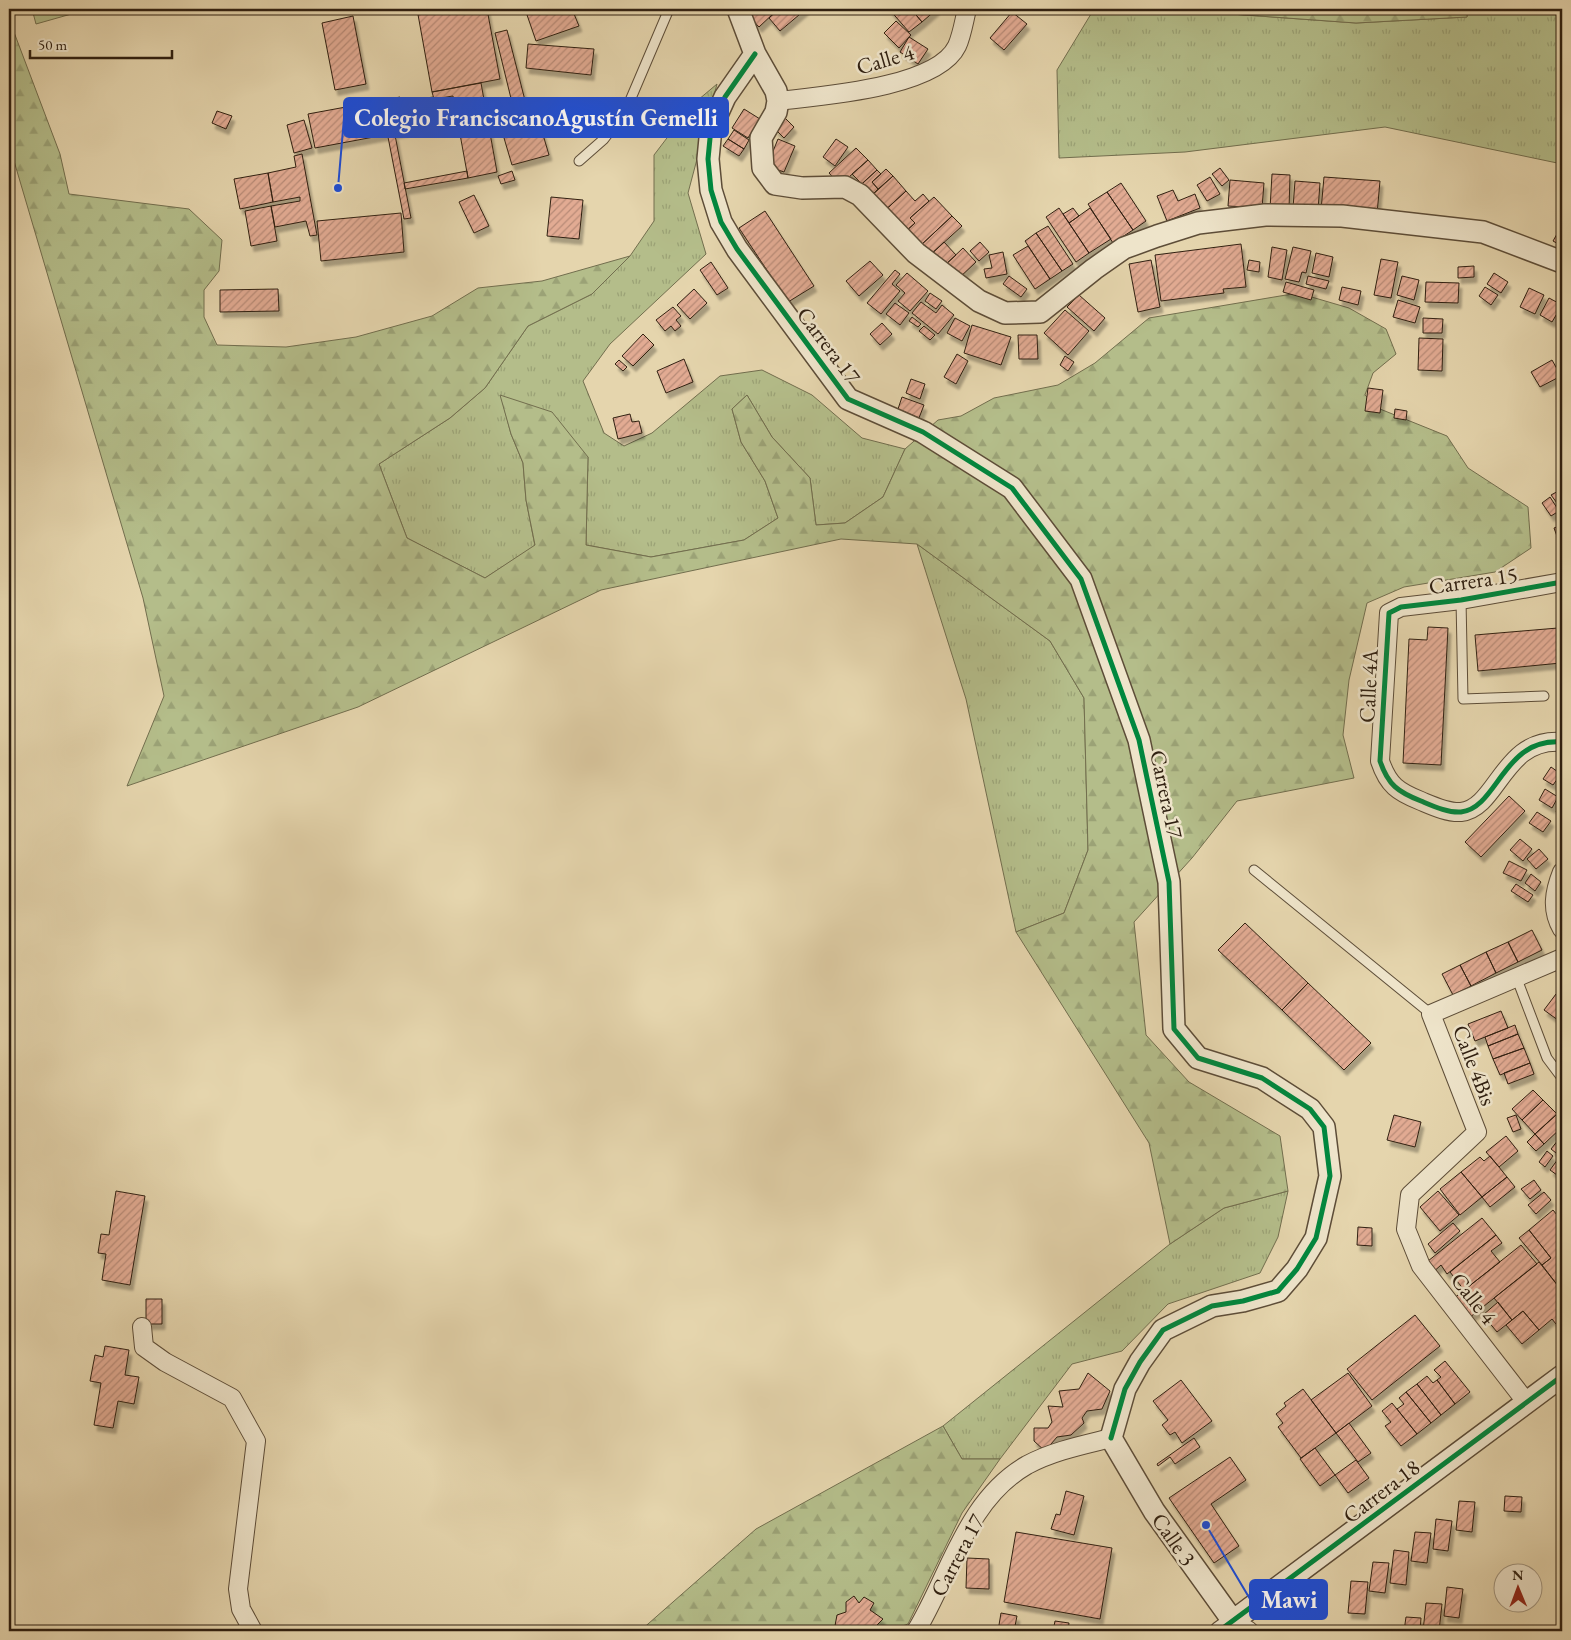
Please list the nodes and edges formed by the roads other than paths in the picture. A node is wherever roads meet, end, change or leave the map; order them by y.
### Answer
1 (669, 9) edge
2 (738, 9) edge
3 (967, 9) edge
4 (755, 54) junction
5 (778, 101) junction
6 (579, 161) dead end
7 (1562, 262) edge
8 (1562, 582) edge
9 (1461, 600) junction
10 (1389, 613) joint
11 (1544, 696) dead end
12 (1562, 742) edge
13 (1254, 870) dead end
14 (1562, 872) edge
15 (1562, 929) edge
16 (1562, 958) edge
17 (1517, 979) junction
18 (1431, 1014) junction
19 (1562, 1078) edge
20 (1408, 1212) joint
21 (142, 1327) dead end
22 (1562, 1376) edge
23 (1527, 1403) junction
24 (1111, 1438) junction
25 (1234, 1628) edge
26 (253, 1631) edge
27 (916, 1631) edge

1 - 6 lane
2 - 4 street
3 - 5 street, Calle 4
4 - 5 street
4 - 24 street, Carrera 17
5 - 7 street
8 - 9 street, Carrera 15
9 - 10 street, Carrera 15
9 - 11 lane
10 - 12 street, Calle 4A
13 - 18 lane
14 - 15 street
16 - 17 street
17 - 18 street
17 - 19 lane
18 - 20 street, Calle 4Bis
20 - 23 street, Calle 4
21 - 26 street
22 - 23 street, Carrera 18
23 - 25 street, Carrera 18
24 - 25 street, Calle 3
24 - 27 street, Carrera 17

